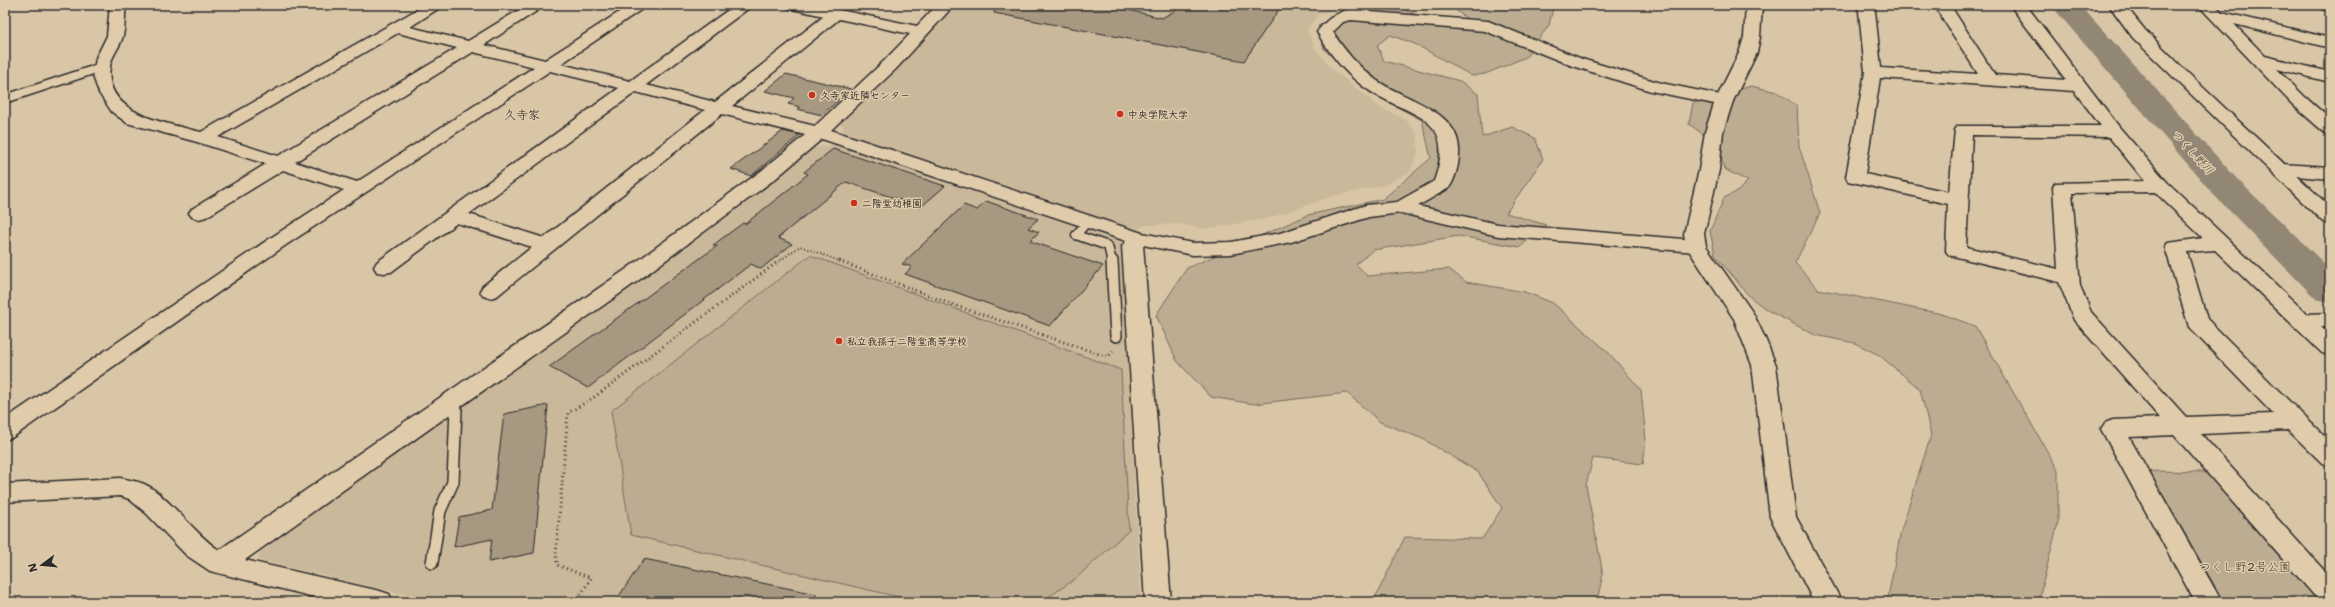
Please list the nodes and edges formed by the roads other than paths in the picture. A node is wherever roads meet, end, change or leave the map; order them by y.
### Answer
1 (118, 5) edge
2 (436, 5) edge
3 (538, 5) edge
4 (640, 5) edge
5 (745, 5) edge
6 (793, 5) edge
7 (946, 5) edge
8 (1382, 5) edge
9 (1754, 5) edge
10 (1864, 5) edge
11 (1942, 5) edge
12 (2018, 5) edge
13 (2117, 5) edge
14 (2325, 5) edge
15 (2330, 6) edge
16 (2211, 10) edge
17 (836, 14) junction
18 (1348, 15) junction
19 (396, 28) junction
20 (922, 32) junction
21 (2330, 42) edge
22 (470, 47) junction
23 (2259, 59) junction
24 (547, 66) junction
25 (102, 67) junction
26 (1873, 72) junction
27 (2330, 77) edge
28 (1990, 80) junction
29 (2078, 86) junction
30 (632, 87) junction
31 (5, 99) edge
32 (1724, 101) junction
33 (717, 109) junction
34 (2330, 128) edge
35 (2114, 132) junction
36 (818, 133) junction
37 (203, 138) junction
38 (280, 163) junction
39 (2280, 170) junction
40 (2330, 173) edge
41 (2160, 186) junction
42 (360, 189) junction
43 (1958, 200) junction
44 (1402, 207) junction
45 (199, 213) dead end
46 (455, 216) junction
47 (2330, 218) edge
48 (1088, 221) junction
49 (1138, 238) junction
50 (2220, 243) junction
51 (547, 245) junction
52 (1696, 246) junction
53 (384, 267) dead end
54 (2069, 278) junction
55 (490, 291) dead end
56 (2330, 320) edge
57 (2302, 321) junction
58 (1116, 336) road end
59 (2330, 348) edge
60 (446, 404) junction
61 (2294, 421) junction
62 (2180, 426) junction
63 (5, 430) edge
64 (2330, 457) edge
65 (5, 493) edge
66 (432, 563) dead end
67 (219, 564) junction
68 (2330, 595) edge
69 (380, 602) edge
70 (1158, 602) edge
71 (1828, 602) edge
72 (2209, 602) edge

1 - 25 street
2 - 19 street
3 - 22 street
4 - 24 street
5 - 30 street
6 - 17 street
7 - 20 street
8 - 18 street
9 - 32 street
10 - 26 street
11 - 28 street
12 - 29 street
13 - 39 street
14 - 15 street
16 - 21 street
16 - 23 street
17 - 20 street
17 - 33 street
18 - 32 street
18 - 44 street
19 - 22 street
19 - 37 street
20 - 36 street
22 - 24 street
22 - 38 street
23 - 27 street
23 - 34 street
24 - 30 street
24 - 42 street
25 - 31 lane
25 - 37 street
26 - 28 street
26 - 43 street
28 - 29 street
29 - 35 street
30 - 33 street
30 - 46 street
32 - 52 street
33 - 36 street
33 - 51 street
35 - 41 street
35 - 43 street
36 - 48 street
36 - 60 street
37 - 38 street
38 - 42 street
38 - 45 street
39 - 40 street
39 - 47 street
41 - 50 street
41 - 54 street
42 - 63 street
43 - 54 street
44 - 49 street
44 - 52 street
46 - 51 street
46 - 53 street
48 - 49 street
48 - 58 lane
49 - 70 street
50 - 57 street
50 - 61 street
51 - 55 street
52 - 71 street
54 - 62 street
56 - 57 street
57 - 59 street
60 - 66 lane
60 - 67 street
61 - 62 street
61 - 64 street
62 - 68 street
62 - 72 street
65 - 67 street
67 - 69 street

